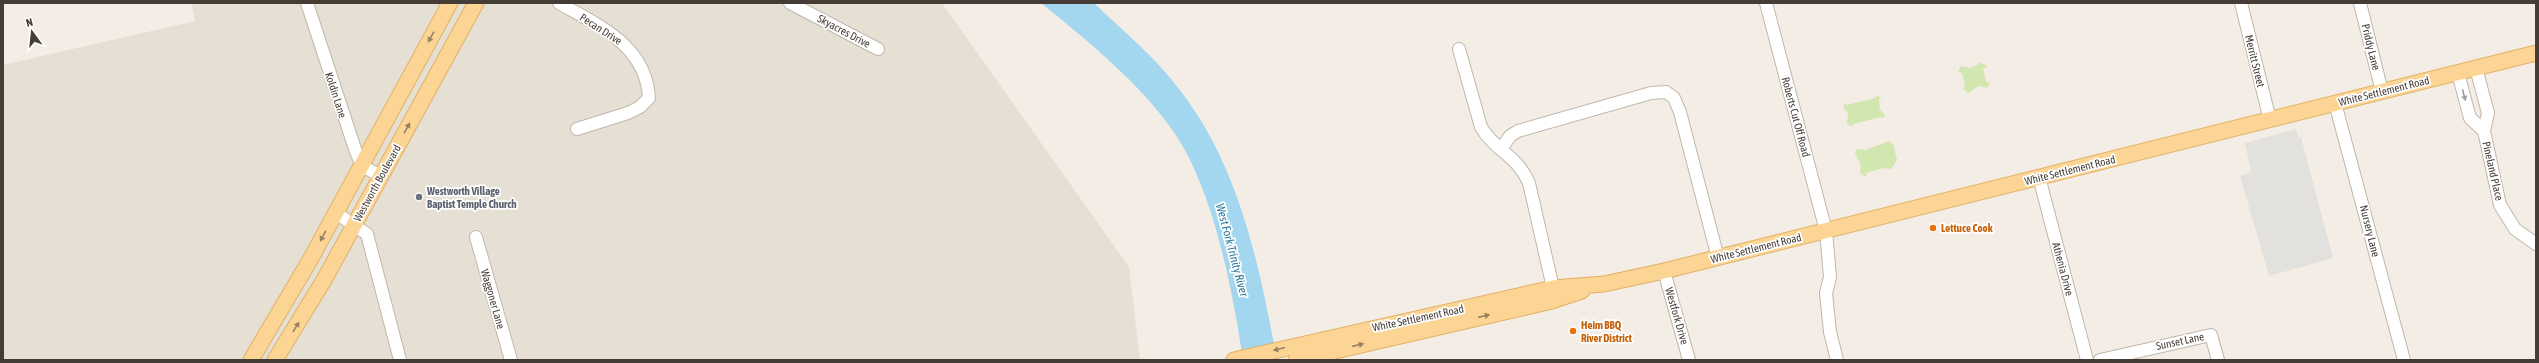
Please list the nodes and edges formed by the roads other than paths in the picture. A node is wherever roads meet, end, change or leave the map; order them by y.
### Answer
1 (307, 3) edge
2 (450, 3) edge
3 (476, 3) edge
4 (559, 3) edge
5 (790, 3) edge
6 (1766, 3) edge
7 (2241, 3) edge
8 (2360, 3) edge
9 (878, 49) dead end
10 (1459, 49) dead end
11 (2536, 53) edge
12 (2476, 68) junction
13 (2458, 73) junction
14 (2382, 92) junction
15 (2335, 103) junction
16 (2270, 120) junction
17 (577, 129) dead end
18 (2484, 131) junction
19 (1501, 149) junction
20 (362, 166) junction
21 (381, 176) junction
22 (2039, 177) junction
23 (336, 213) junction
24 (355, 224) junction
25 (1826, 231) junction
26 (476, 237) dead end
27 (2536, 244) edge
28 (1718, 258) junction
29 (1664, 271) junction
30 (1604, 284) junction
31 (1553, 288) junction
32 (1524, 301) junction
33 (1318, 347) junction
34 (251, 360) edge
35 (275, 360) edge
36 (400, 360) edge
37 (511, 360) edge
38 (1234, 360) edge
39 (1296, 360) edge
40 (1689, 360) edge
41 (1837, 360) edge
42 (2087, 360) edge
43 (2100, 360) edge
44 (2218, 360) edge
45 (2404, 360) edge

1 - 20 street, Koldin Lane
2 -> 20 main road, Westworth Boulevard
21 -> 3 main road, Westworth Boulevard
4 - 17 street, Pecan Drive
5 - 9 street, Skyacres Drive
6 - 25 street, Roberts Cut Off Road
7 - 16 street, Merritt Street
8 - 14 street, Priddy Lane
10 - 19 street
11 - 12 main road, White Settlement Road
12 - 13 main road, White Settlement Road
12 - 18 street, Pineland Place
13 - 14 main road, White Settlement Road
13 -> 18 street, Pineland Place
14 - 15 main road, White Settlement Road
15 - 16 main road, White Settlement Road
15 - 45 street, Nursery Lane
16 - 22 main road, White Settlement Road
18 - 27 street, Pineland Place
19 - 28 street
19 - 31 street
20 - 21 street
20 - 23 main road, Westworth Boulevard
21 - 24 main road, Westworth Boulevard
22 - 25 main road, White Settlement Road
22 - 42 street, Athenia Drive
23 - 24 street
23 -> 34 main road, Westworth Boulevard
35 -> 24 main road, Westworth Boulevard
24 - 36 street
25 - 28 main road, White Settlement Road
25 - 41 street, Roberts Cut Off Road
26 - 37 street, Waggoner Lane
28 - 29 main road, White Settlement Road
29 - 30 main road, White Settlement Road
29 - 40 street, Westfork Drive
30 - 31 main road, White Settlement Road
30 - 32 main road, White Settlement Road
31 - 32 main road, White Settlement Road
32 - 33 main road, White Settlement Road
33 -> 38 main road, White Settlement Road
33 - 39 main road, White Settlement Road
43 - 44 street, Sunset Lane

